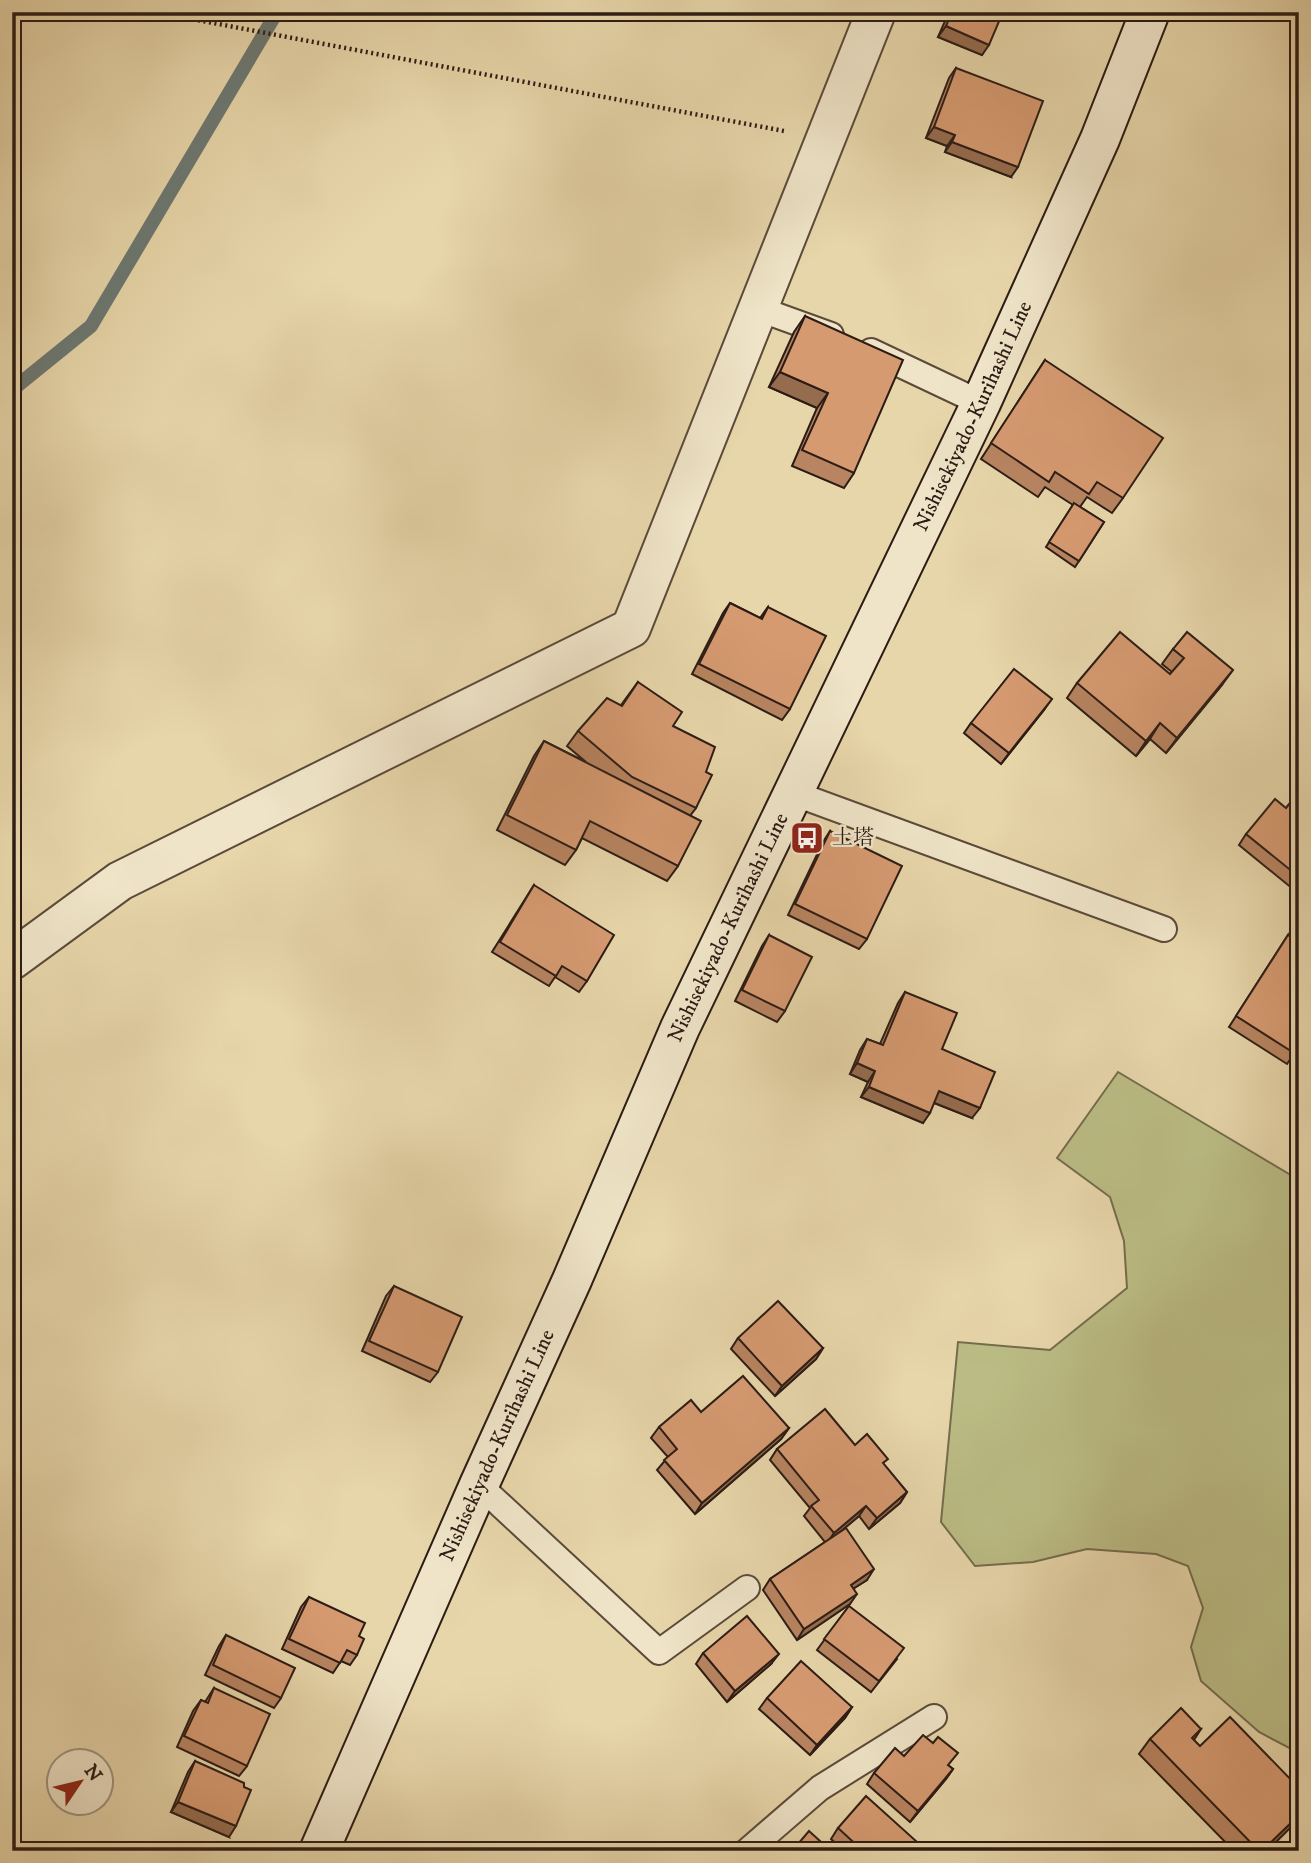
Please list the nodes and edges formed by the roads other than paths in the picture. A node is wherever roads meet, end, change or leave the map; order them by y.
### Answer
1 (876, 12) edge
2 (1150, 12) edge
3 (760, 309) junction
4 (981, 403) junction
5 (793, 793) junction
6 (1164, 929) dead end
7 (12, 960) edge
8 (479, 1485) junction
9 (747, 1588) dead end
10 (934, 1717) dead end
11 (319, 1851) edge
12 (747, 1851) edge

1 - 3 main road
2 - 4 main road, Nishisekiyado-Kurihashi Line
3 - 4 lane
3 - 7 main road
4 - 5 main road, Nishisekiyado-Kurihashi Line
5 - 6 lane
5 - 8 main road, Nishisekiyado-Kurihashi Line
8 - 9 lane
8 - 11 main road, Nishisekiyado-Kurihashi Line
10 - 12 lane

